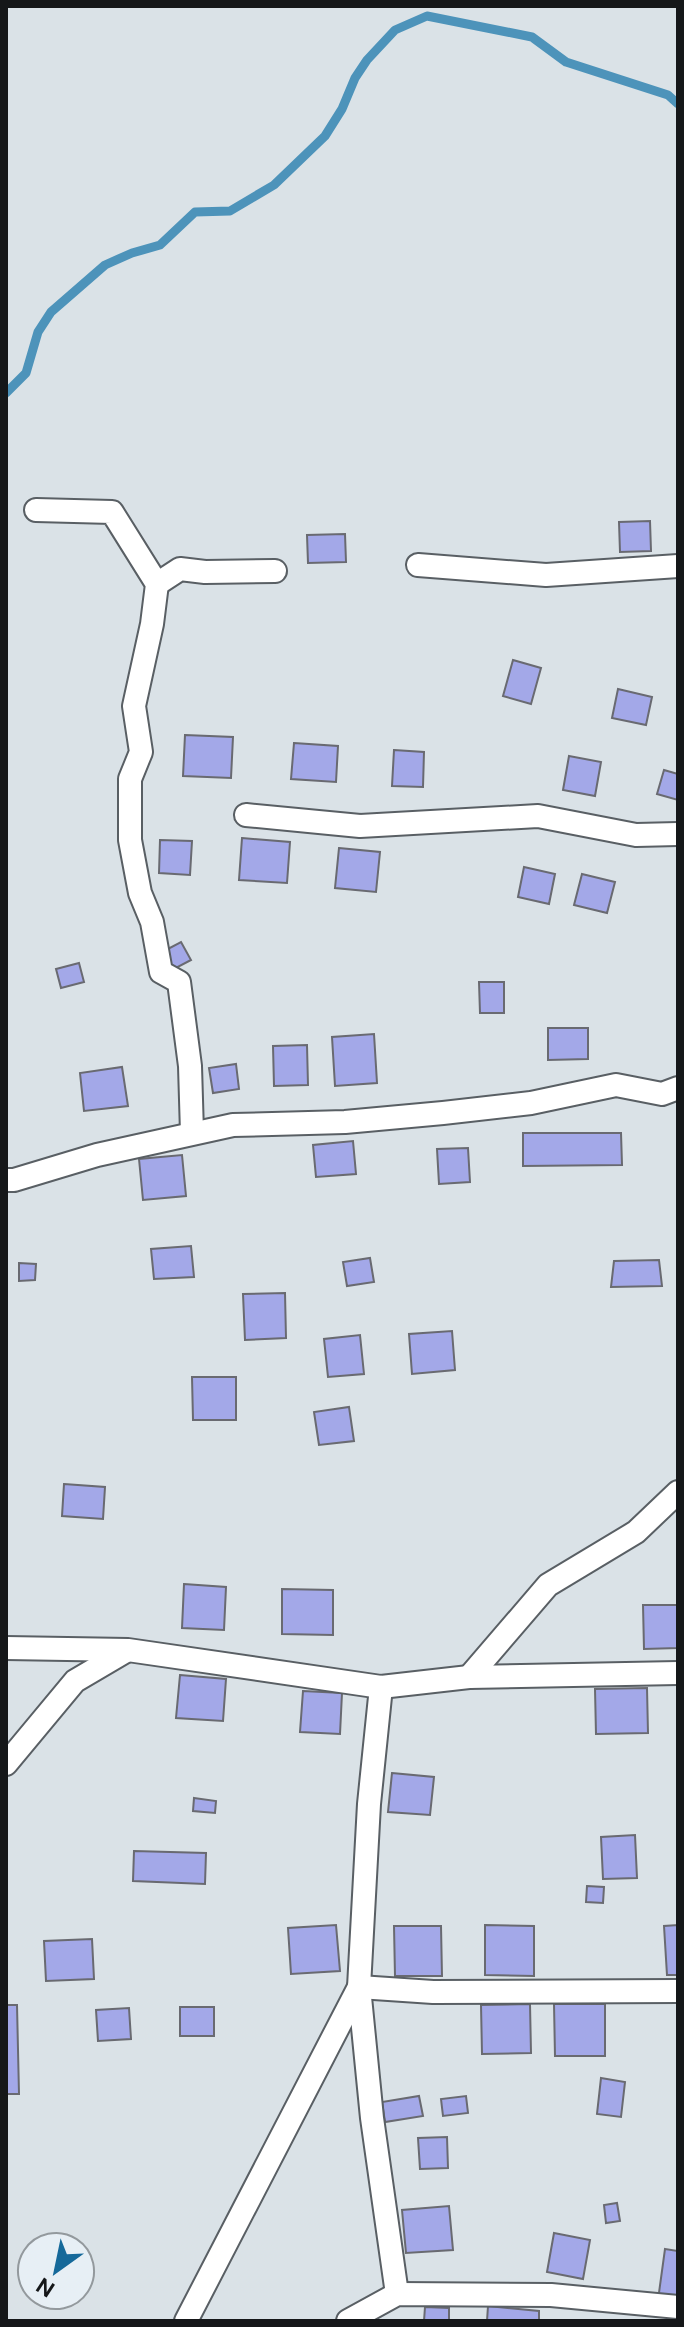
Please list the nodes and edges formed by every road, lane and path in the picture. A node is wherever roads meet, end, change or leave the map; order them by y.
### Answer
1 (36, 510) dead end
2 (418, 565) dead end
3 (678, 566) edge
4 (275, 571) dead end
5 (157, 584) junction
6 (246, 815) dead end
7 (678, 834) edge
8 (678, 1088) edge
9 (192, 1133) junction
10 (6, 1180) edge
11 (678, 1492) edge
12 (6, 1648) edge
13 (128, 1650) junction
14 (678, 1673) edge
15 (469, 1677) junction
16 (381, 1687) junction
17 (6, 1764) edge
18 (359, 1987) junction
19 (678, 1991) edge
20 (397, 2294) junction
21 (678, 2307) edge
22 (186, 2321) edge
23 (348, 2321) edge

1 - 5 street
2 - 3 street
4 - 5 street
5 - 9 street
6 - 7 street
8 - 9 street
9 - 10 street
11 - 15 street
12 - 13 street
13 - 16 street
13 - 17 street
14 - 15 street
15 - 16 street
16 - 18 street
18 - 19 street
18 - 20 street
18 - 22 street
20 - 21 street
20 - 23 street

